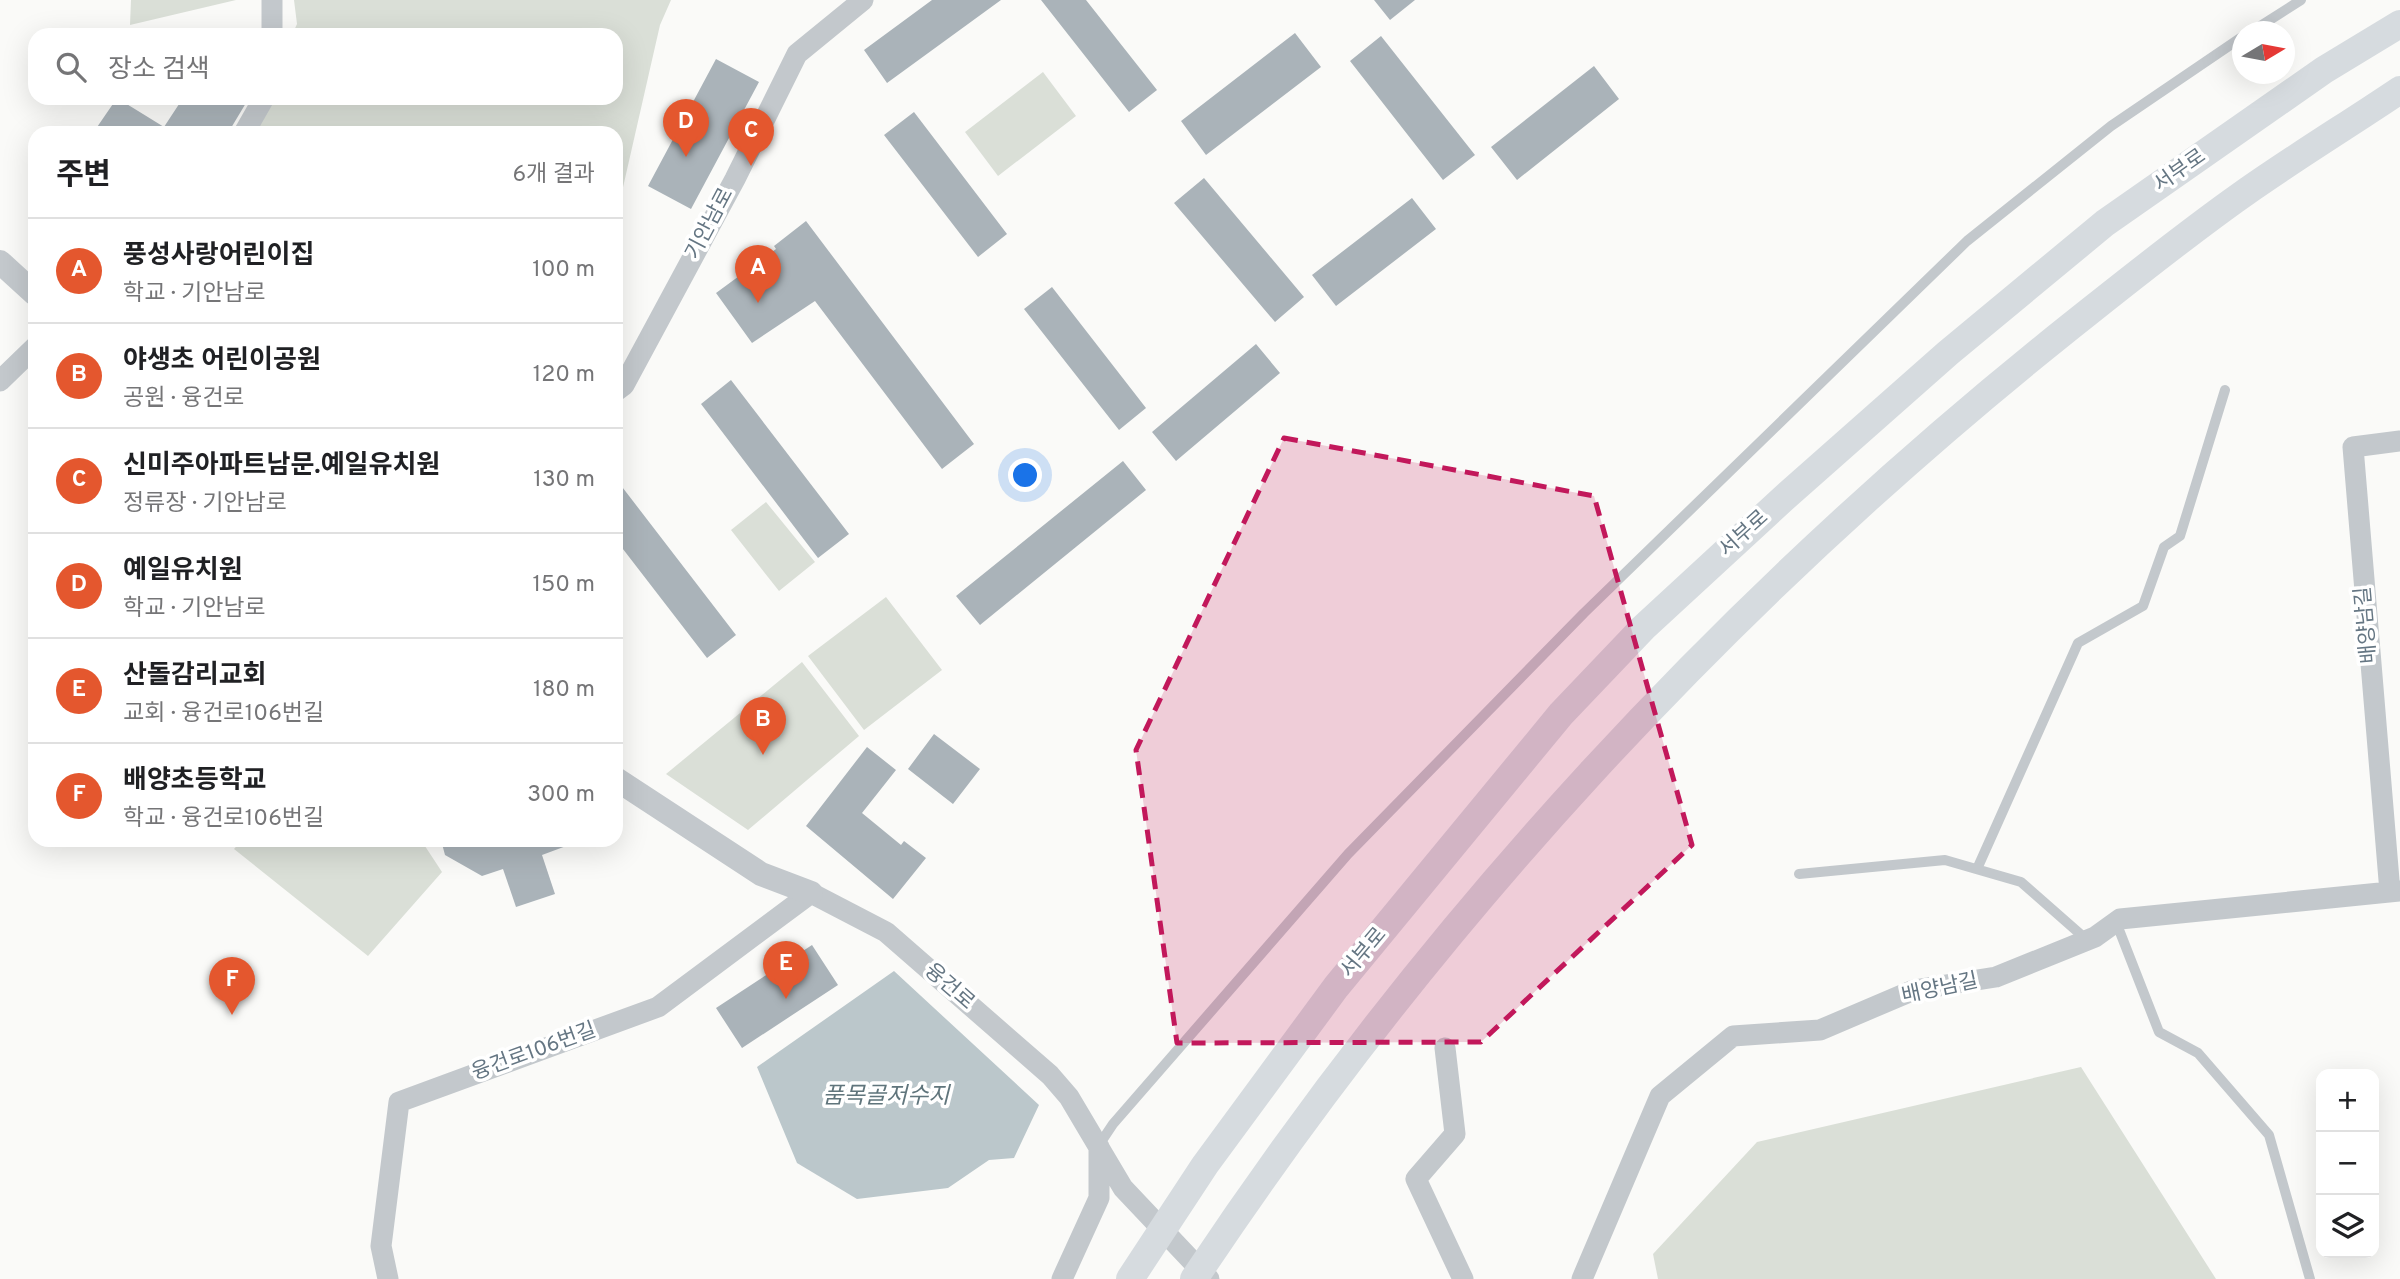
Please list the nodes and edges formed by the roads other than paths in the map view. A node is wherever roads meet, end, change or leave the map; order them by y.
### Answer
1 (272, 0) edge
2 (863, 0) edge
3 (2301, 0) edge
4 (2268, 21) edge
5 (2400, 24) edge
6 (272, 28) edge
7 (2232, 44) edge
8 (2400, 90) edge
9 (260, 105) edge
10 (248, 126) edge
11 (0, 262) edge
12 (28, 288) edge
13 (28, 354) edge
14 (0, 381) edge
15 (623, 386) edge
16 (2225, 390) dead end
17 (2400, 442) edge
18 (623, 784) edge
19 (1977, 869) junction
20 (1799, 874) dead end
21 (2395, 891) edge
22 (811, 893) junction
23 (2116, 922) junction
24 (2087, 940) junction
25 (1445, 1048) dead end
26 (1099, 1145) junction
27 (388, 1279) edge
28 (1062, 1279) edge
29 (1130, 1279) edge
30 (1194, 1279) edge
31 (1209, 1279) edge
32 (1463, 1279) edge
33 (1582, 1279) edge
34 (2310, 1279) edge

1 - 6 street
2 - 15 street, 기안남로
3 - 4 lane
5 - 29 main road, 서부로
7 - 26 lane
8 - 30 main road
9 - 10 street
11 - 12 street
13 - 14 street
16 - 19 lane
17 - 21 street, 배양남길
18 - 22 street, 융건로
19 - 20 lane
19 - 24 lane
21 - 23 street, 배양남길
22 - 26 street, 융건로
22 - 27 street, 융건로106번길
23 - 24 street, 배양남길
23 - 34 lane
24 - 33 street, 배양남길
25 - 32 street
26 - 28 street
26 - 31 street, 융건로

